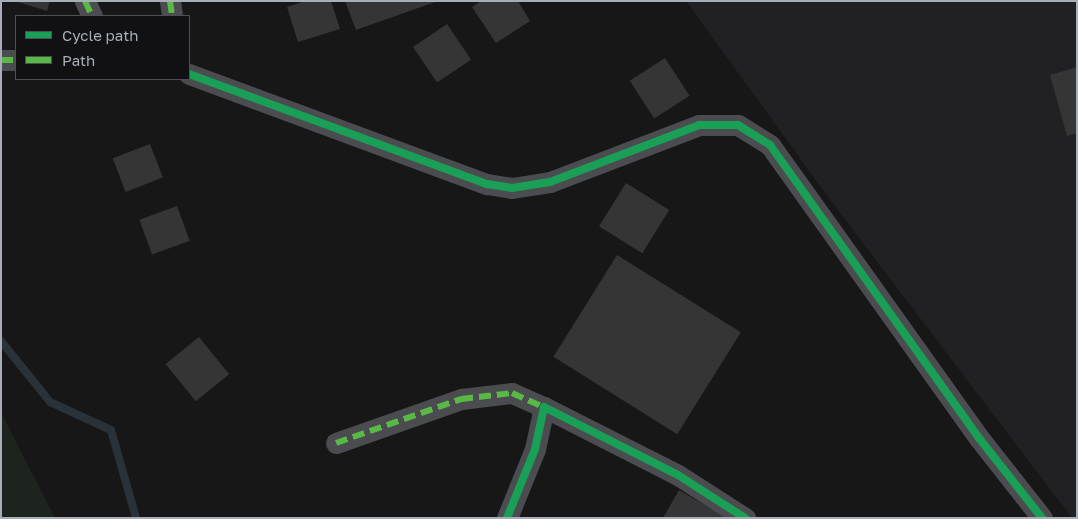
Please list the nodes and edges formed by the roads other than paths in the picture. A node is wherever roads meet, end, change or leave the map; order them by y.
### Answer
1 (85, 1) edge
2 (170, 1) edge
3 (92, 15) edge
4 (172, 15) edge
5 (1, 60) edge
6 (15, 60) edge
7 (190, 74) edge
8 (544, 407) junction
9 (336, 443) dead end
10 (507, 518) edge
11 (745, 518) edge
12 (1042, 518) edge

1 - 3 street
2 - 4 street
5 - 6 street
7 - 12 street
8 - 9 street
8 - 10 street
8 - 11 street

